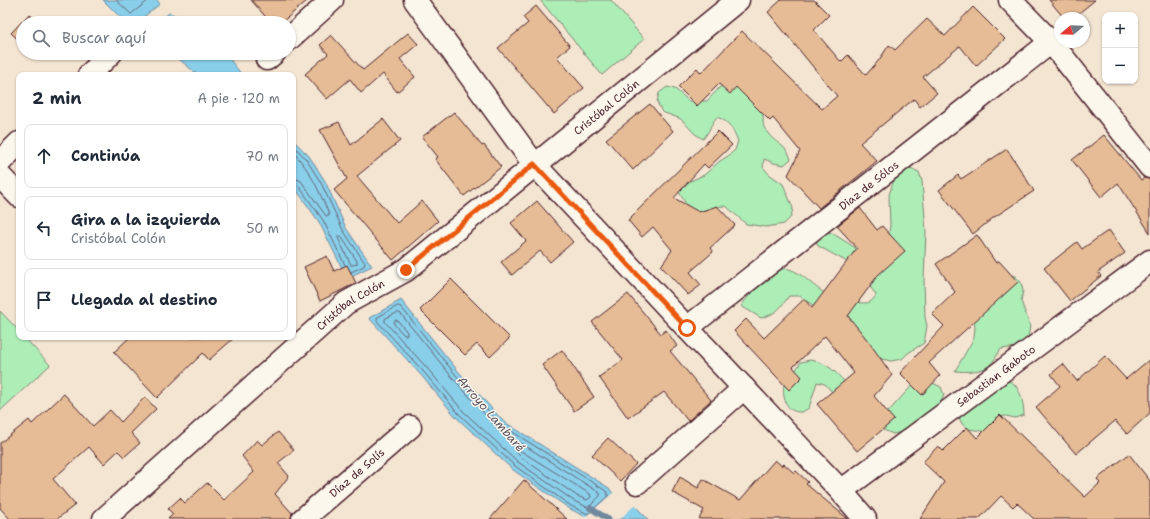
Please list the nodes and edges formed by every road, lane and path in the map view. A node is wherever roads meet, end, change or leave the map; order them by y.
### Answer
1 (332, 0) edge
2 (415, 0) edge
3 (738, 0) edge
4 (1010, 0) edge
5 (296, 33) edge
6 (1051, 42) junction
7 (104, 60) edge
8 (92, 72) edge
9 (16, 146) edge
10 (0, 162) edge
11 (534, 164) junction
12 (1150, 167) edge
13 (0, 176) edge
14 (16, 193) edge
15 (1150, 261) edge
16 (687, 328) junction
17 (744, 388) junction
18 (410, 427) dead end
19 (637, 483) dead end
20 (841, 491) junction
21 (104, 519) edge
22 (303, 519) edge
23 (866, 519) edge

1 - 5 street
2 - 11 street
3 - 11 street, Cristóbal Colón
4 - 6 street
6 - 12 street
6 - 16 street, Diaz de Sólos
7 - 8 street
9 - 10 street
11 - 16 street
11 - 21 street, Cristóbal Colón
13 - 14 street
15 - 20 street, Sebastian Gaboto
16 - 17 street
17 - 19 street
17 - 20 street
18 - 22 street, Díaz de Solís
20 - 23 street

